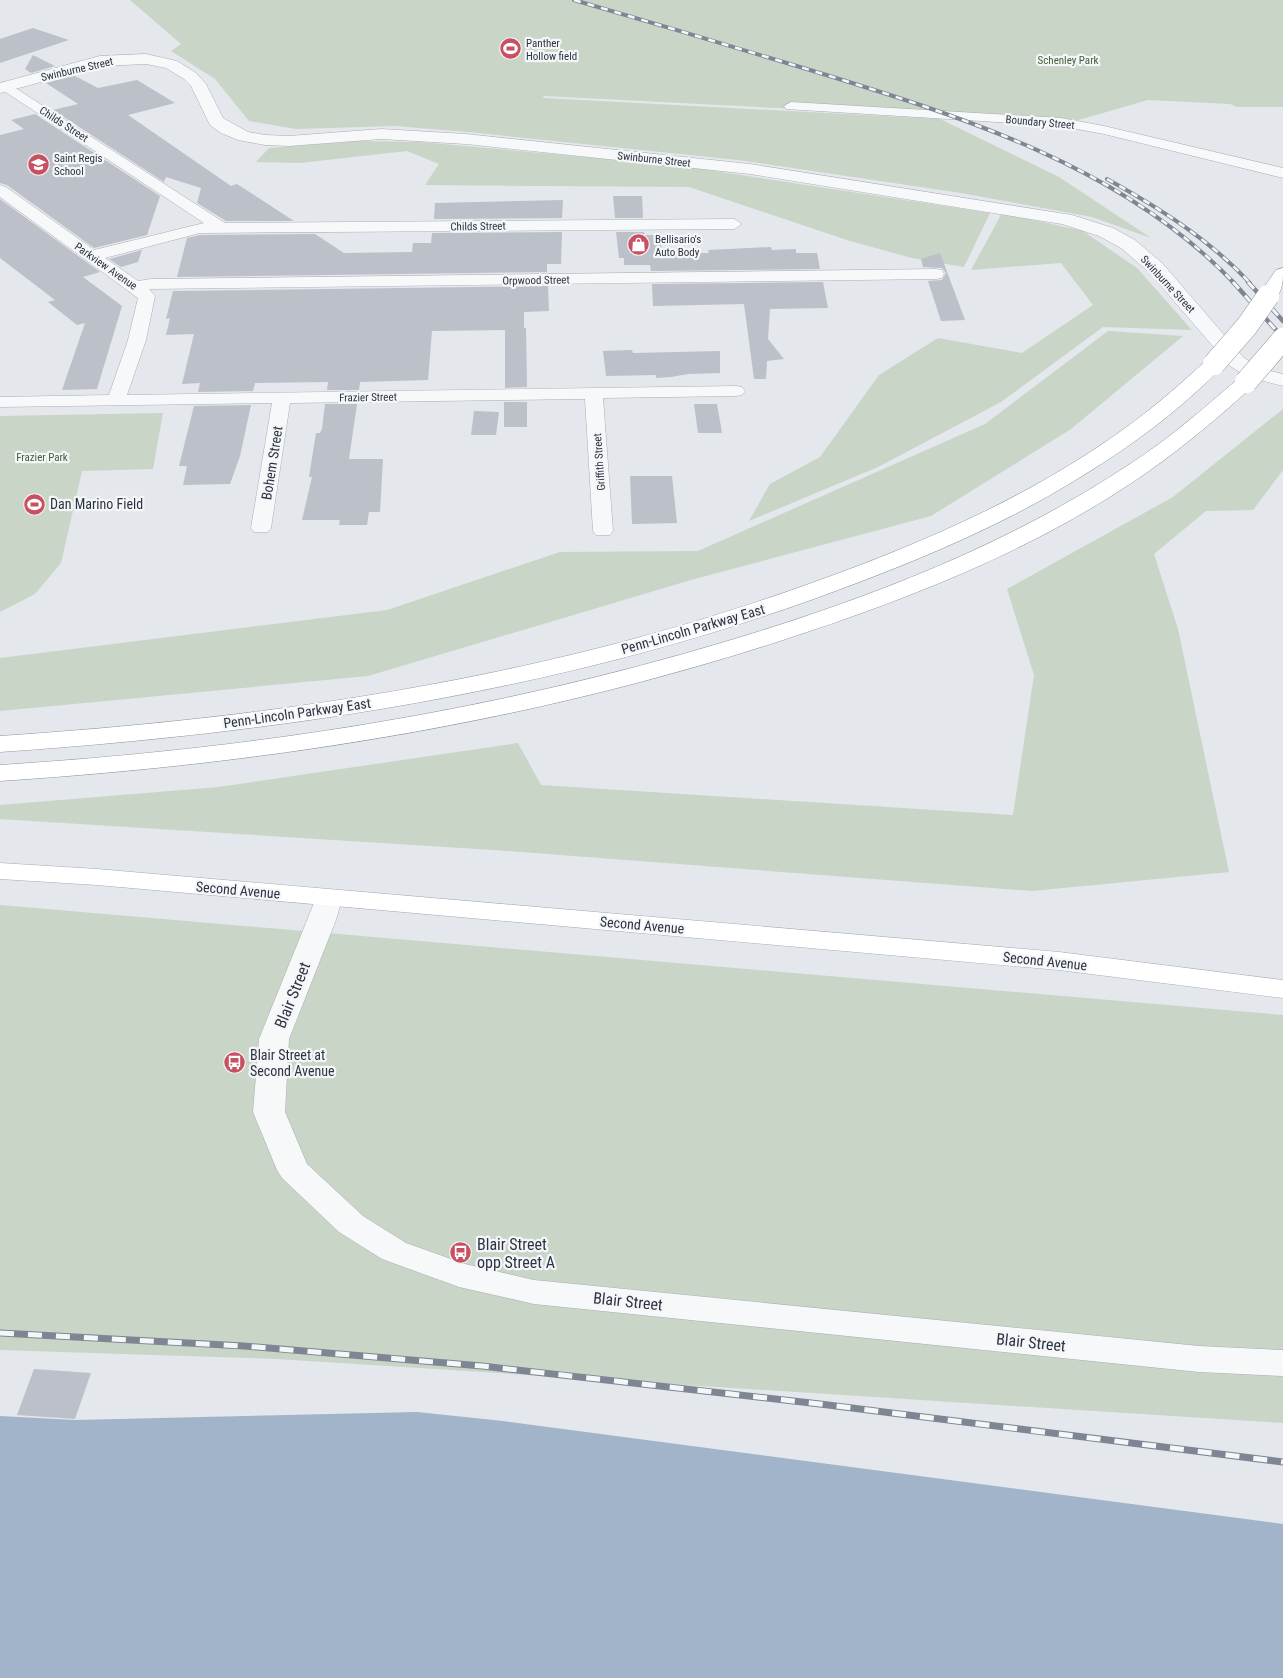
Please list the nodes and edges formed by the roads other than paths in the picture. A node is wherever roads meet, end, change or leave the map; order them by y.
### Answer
1 (3, 87) edge
2 (791, 106) dead end
3 (1283, 173) edge
4 (0, 190) edge
5 (734, 224) dead end
6 (222, 228) junction
7 (92, 256) junction
8 (936, 274) dead end
9 (1283, 274) edge
10 (135, 287) junction
11 (1283, 339) edge
12 (1283, 380) edge
13 (736, 391) dead end
14 (594, 393) junction
15 (282, 398) junction
16 (116, 400) junction
17 (0, 402) edge
18 (261, 528) dead end
19 (603, 532) dead end
20 (0, 744) edge
21 (0, 773) edge
22 (0, 871) edge
23 (328, 898) junction
24 (1283, 989) edge
25 (1283, 1363) edge

1 - 6 street, Childs Street
1 - 12 street, Swinburne Street
2 - 3 street, Boundary Street
4 - 7 street, Parkview Avenue
5 - 6 street, Childs Street
6 - 7 street, Childs Street
7 - 10 street, Parkview Avenue
8 - 10 street, Orpwood Street
9 - 20 main road, Penn-Lincoln Parkway East, bridge
10 - 16 street, Parkview Avenue
11 - 21 main road, Penn-Lincoln Parkway East, bridge
13 - 14 street, Frazier Street
14 - 15 street, Frazier Street
14 - 19 street, Griffith Street
15 - 16 street, Frazier Street
15 - 18 street, Bohem Street
16 - 17 street, Frazier Street
22 - 23 main road, Second Avenue
23 - 24 main road, Second Avenue
23 - 25 street, Blair Street

